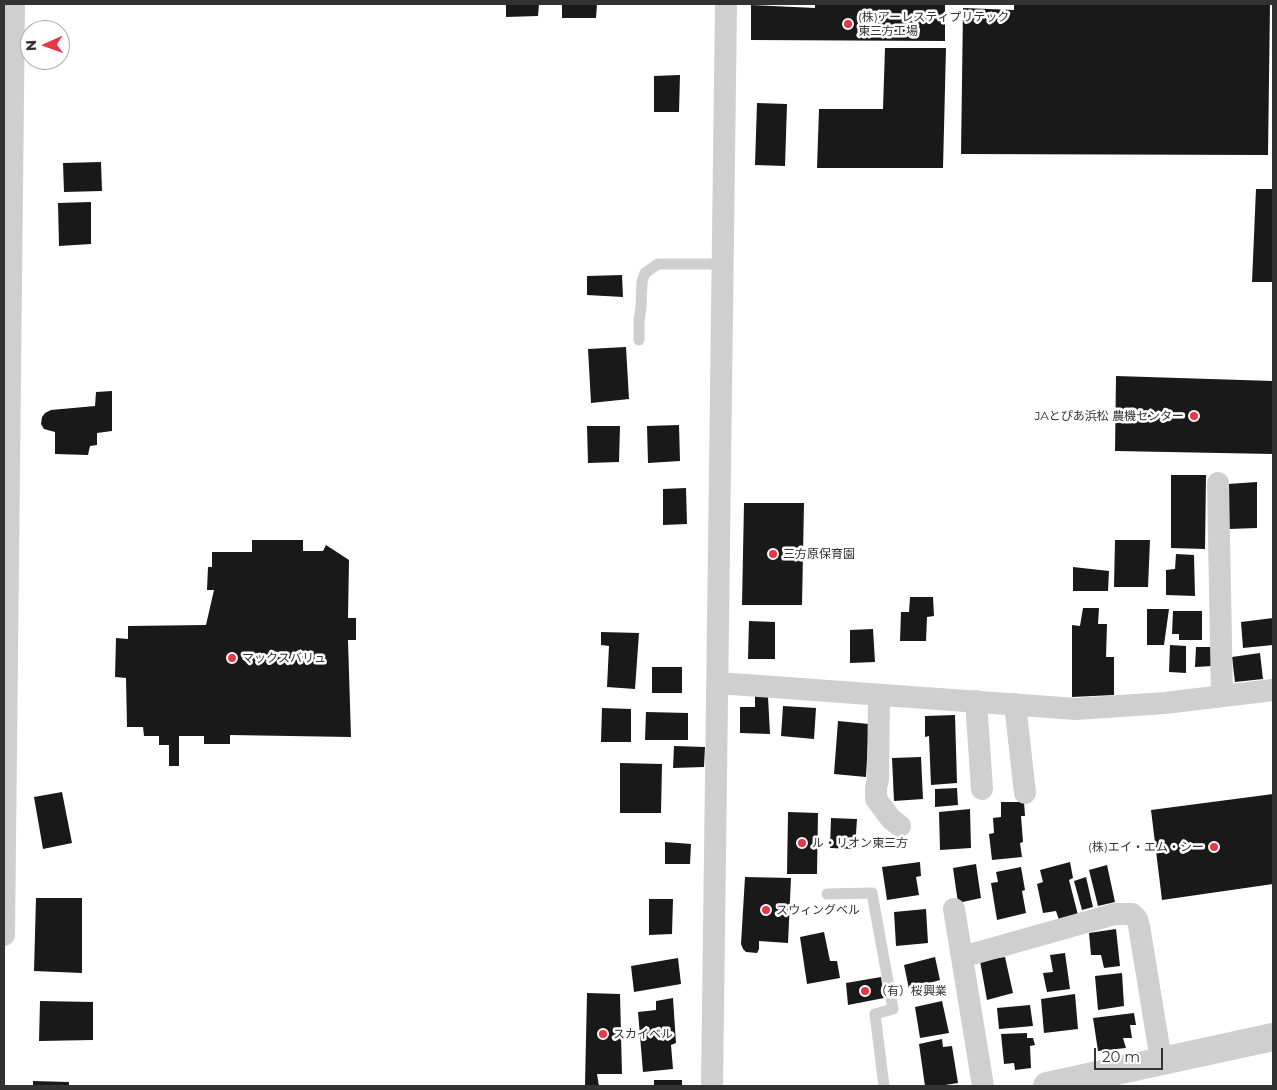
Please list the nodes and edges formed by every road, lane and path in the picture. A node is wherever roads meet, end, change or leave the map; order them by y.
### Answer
1 (14, 4) edge
2 (726, 4) edge
3 (8, 254) edge
4 (722, 264) junction
5 (639, 340) dead end
6 (1218, 483) dead end
7 (6, 632) edge
8 (718, 683) junction
9 (1273, 690) edge
10 (879, 695) junction
11 (1222, 696) junction
12 (976, 701) junction
13 (1015, 704) junction
14 (5, 751) edge
15 (982, 789) dead end
16 (1025, 793) dead end
17 (900, 826) dead end
18 (827, 894) dead end
19 (954, 909) dead end
20 (4, 935) edge
21 (962, 956) junction
22 (1273, 1037) edge
23 (1161, 1060) junction
24 (712, 1086) edge
25 (884, 1086) edge
26 (983, 1086) edge
27 (1047, 1086) edge

1 - 3 street
2 - 4 street
3 - 7 street
4 - 5 lane
4 - 8 street
6 - 11 street
7 - 14 street
8 - 10 street
8 - 24 street
9 - 11 street
10 - 12 street
10 - 17 street
11 - 13 street
12 - 13 street
12 - 15 street
13 - 16 street
14 - 20 street
18 - 25 lane
19 - 21 street
21 - 23 street
21 - 26 street
22 - 23 street
23 - 27 street

